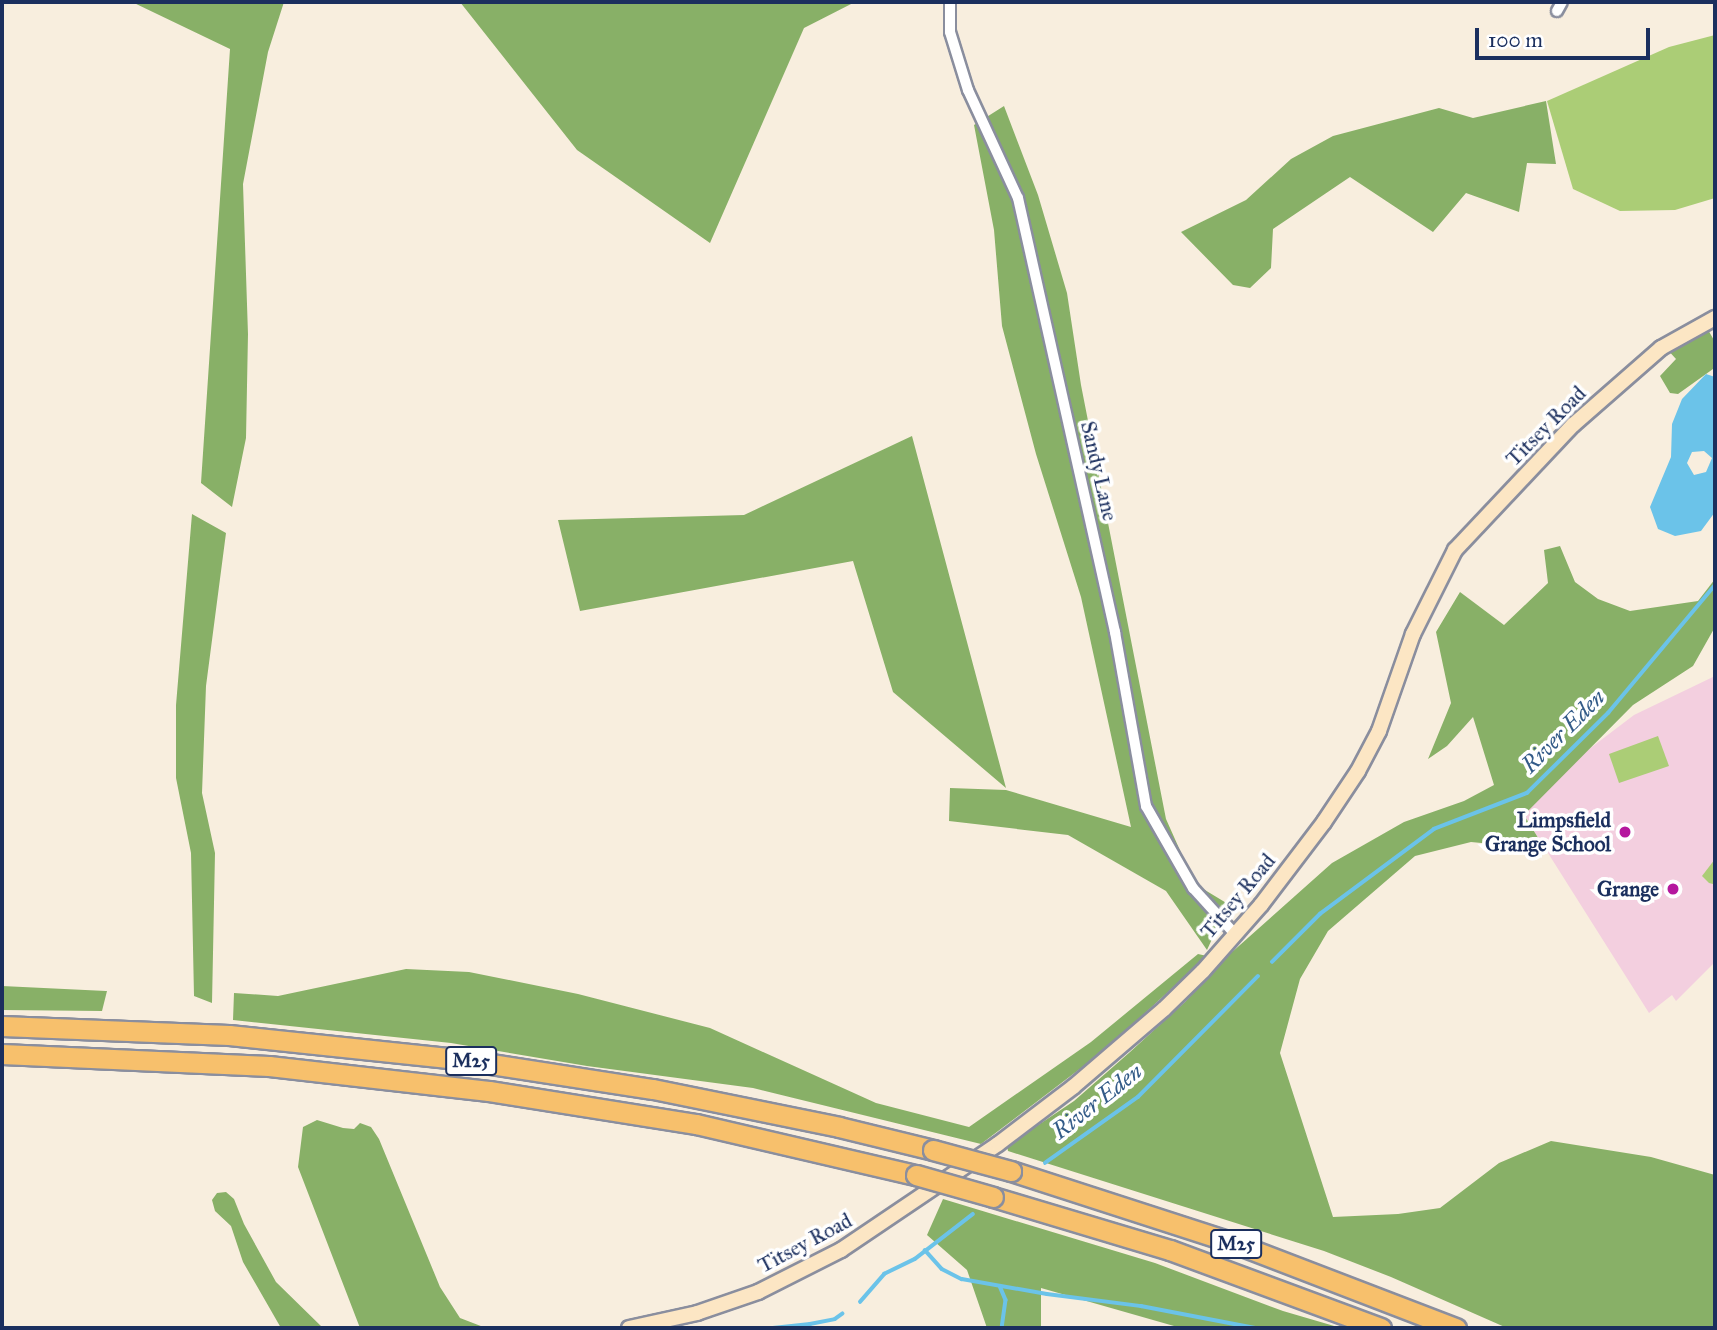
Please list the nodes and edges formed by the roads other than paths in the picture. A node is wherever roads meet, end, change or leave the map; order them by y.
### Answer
1 (950, 2) edge
2 (1715, 317) edge
3 (1235, 934) junction
4 (2, 1026) edge
5 (2, 1054) edge
6 (629, 1328) edge
7 (1381, 1328) edge
8 (1456, 1328) edge

1 - 3 street, Sandy Lane
2 - 3 main road, Titsey Road
3 - 6 main road, Titsey Road
4 - 8 highway, M25, bridge
5 - 7 highway, M25, bridge

